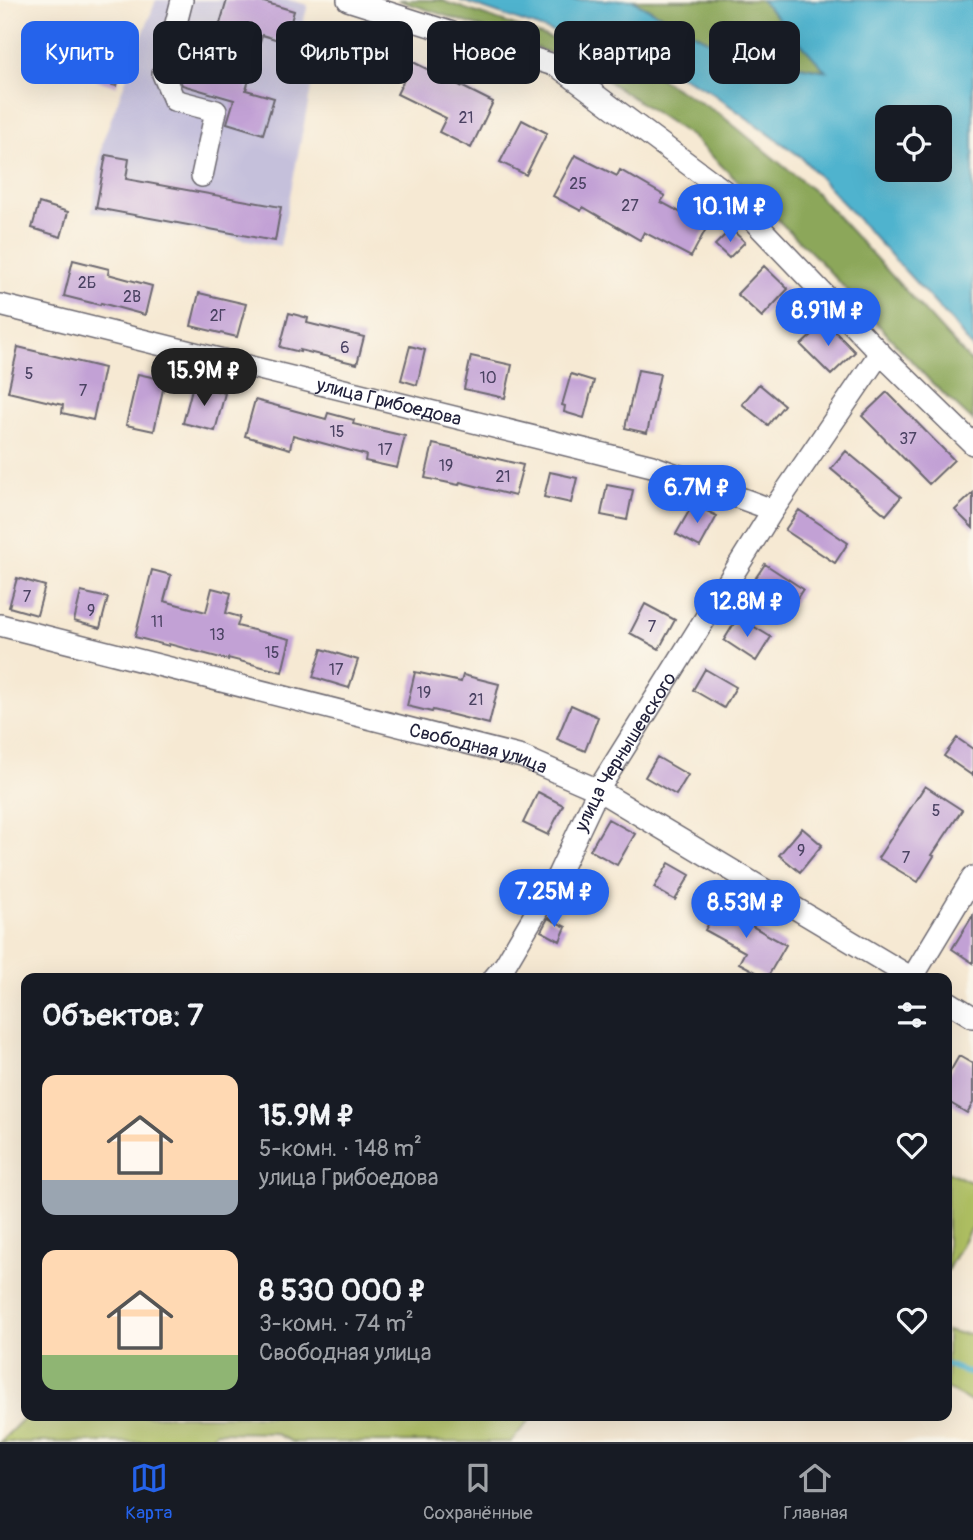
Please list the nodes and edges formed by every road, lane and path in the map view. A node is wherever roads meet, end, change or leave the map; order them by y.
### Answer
1 (182, 0) edge
2 (348, 0) edge
3 (202, 176) dead end
4 (0, 305) edge
5 (880, 353) junction
6 (973, 444) edge
7 (773, 510) junction
8 (0, 625) edge
9 (598, 790) junction
10 (973, 877) edge
11 (498, 973) edge
12 (904, 973) edge
13 (915, 973) edge
14 (952, 1003) edge
15 (973, 1017) edge

1 - 3 street
2 - 5 street
4 - 7 street, улица Грибоедова
5 - 6 street
5 - 7 street, улица Чернышевского
7 - 9 street, улица Чернышевского
8 - 9 street, Свободная улица
9 - 11 street, улица Чернышевского
9 - 12 street, Свободная улица
10 - 13 street
14 - 15 street

